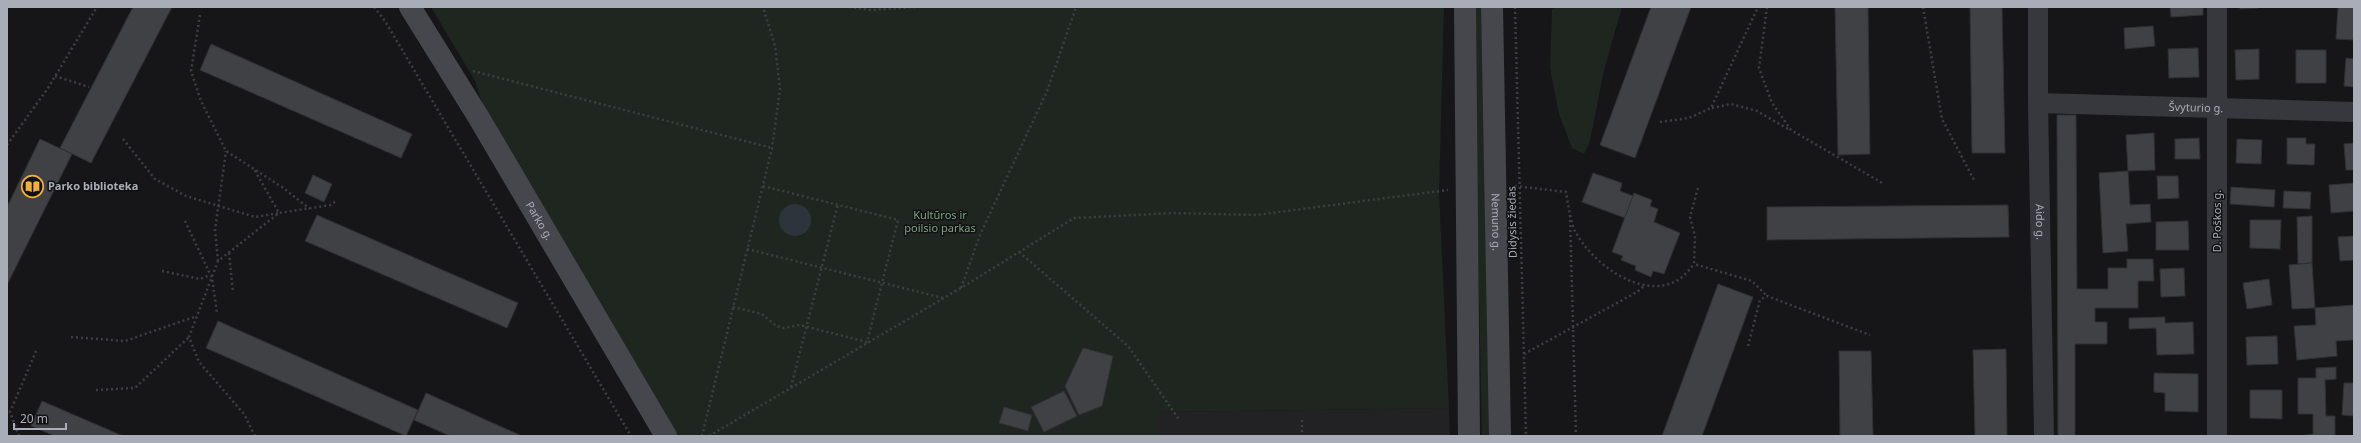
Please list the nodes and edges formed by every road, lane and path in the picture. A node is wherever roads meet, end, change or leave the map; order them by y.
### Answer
1 (97, 7) edge
2 (374, 7) edge
3 (410, 7) edge
4 (763, 7) edge
5 (849, 7) edge
6 (916, 7) edge
7 (1076, 7) edge
8 (1465, 7) edge
9 (1492, 7) edge
10 (1515, 7) edge
11 (1758, 7) edge
12 (1767, 7) edge
13 (1923, 7) edge
14 (2038, 7) edge
15 (2217, 7) edge
16 (200, 15) dead end
17 (446, 63) junction
18 (55, 76) junction
19 (89, 87) dead end
20 (2038, 103) junction
21 (1711, 108) junction
22 (2218, 109) junction
23 (2354, 112) edge
24 (1660, 122) dead end
25 (1791, 130) junction
26 (123, 139) dead end
27 (7, 145) edge
28 (772, 148) junction
29 (226, 151) junction
30 (254, 168) junction
31 (1974, 180) dead end
32 (1884, 184) dead end
33 (763, 186) junction
34 (1495, 186) junction
35 (1519, 186) junction
36 (1468, 187) junction
37 (1698, 188) dead end
38 (337, 200) dead end
39 (838, 204) junction
40 (219, 207) junction
41 (310, 209) junction
42 (1570, 209) junction
43 (278, 213) junction
44 (185, 221) dead end
45 (747, 249) junction
46 (229, 252) junction
47 (1019, 252) junction
48 (218, 261) junction
49 (1694, 264) junction
50 (822, 267) junction
51 (162, 271) dead end
52 (210, 275) junction
53 (212, 278) junction
54 (882, 283) junction
55 (1646, 284) junction
56 (961, 288) junction
57 (233, 293) dead end
58 (1767, 296) junction
59 (944, 298) junction
60 (733, 307) junction
61 (217, 313) dead end
62 (197, 316) junction
63 (806, 326) junction
64 (1572, 327) junction
65 (1870, 335) dead end
66 (71, 337) dead end
67 (189, 337) junction
68 (867, 342) junction
69 (1748, 346) dead end
70 (37, 349) dead end
71 (1524, 354) junction
72 (791, 387) junction
73 (96, 390) dead end
74 (1302, 420) dead end
75 (1180, 421) dead end
76 (19, 436) edge
77 (255, 436) edge
78 (631, 436) edge
79 (666, 436) edge
80 (702, 436) edge
81 (709, 436) edge
82 (1302, 436) edge
83 (1469, 436) edge
84 (1500, 436) edge
85 (1526, 436) edge
86 (1576, 436) edge
87 (2044, 436) edge
88 (2217, 436) edge

1 - 18 path
2 - 78 path
3 - 17 main road, Parko g.
4 - 28 path
5 - 6 path
7 - 56 path
8 - 36 main road
9 - 34 main road, Nemuno g.
10 - 35 path, Didysis žiedas
11 - 21 path
12 - 25 path
13 - 31 path
14 - 20 street, Aido g.
15 - 22 street, D. Poškos g.
16 - 29 path
17 - 28 path
17 - 79 main road, Parko g.
18 - 19 path
18 - 27 path
20 - 22 street, Švyturio g.
20 - 87 street, Aido g.
21 - 24 path
21 - 25 path
22 - 23 street, Švyturio g.
22 - 88 street, D. Poškos g.
25 - 32 path
26 - 40 path
28 - 33 path
29 - 30 path
29 - 40 path
30 - 41 path
30 - 43 path
33 - 39 path
33 - 45 path
34 - 35 path
34 - 84 main road, Nemuno g.
35 - 42 path
35 - 71 path, Didysis žiedas
36 - 47 path
36 - 83 main road
37 - 49 path
38 - 41 path
39 - 50 path
39 - 54 path
40 - 43 path
40 - 48 path
41 - 43 path
42 - 55 path
42 - 64 path
43 - 46 path
44 - 52 path
45 - 50 path
45 - 60 path
46 - 48 path
46 - 57 path
47 - 56 path
47 - 75 path
48 - 53 path
49 - 55 path
49 - 58 path
50 - 54 path
50 - 63 path
51 - 52 path
52 - 53 path
53 - 61 path
53 - 62 path
54 - 59 path
54 - 68 path
55 - 64 path
56 - 59 path
58 - 65 path
58 - 69 path
59 - 68 path
60 - 63 path
60 - 80 path
62 - 66 path
62 - 67 path
63 - 68 path
63 - 72 path
64 - 71 path
64 - 86 path
67 - 73 path
67 - 77 path
68 - 72 path
70 - 76 path
71 - 85 path, Didysis žiedas
72 - 81 path
74 - 82 path

